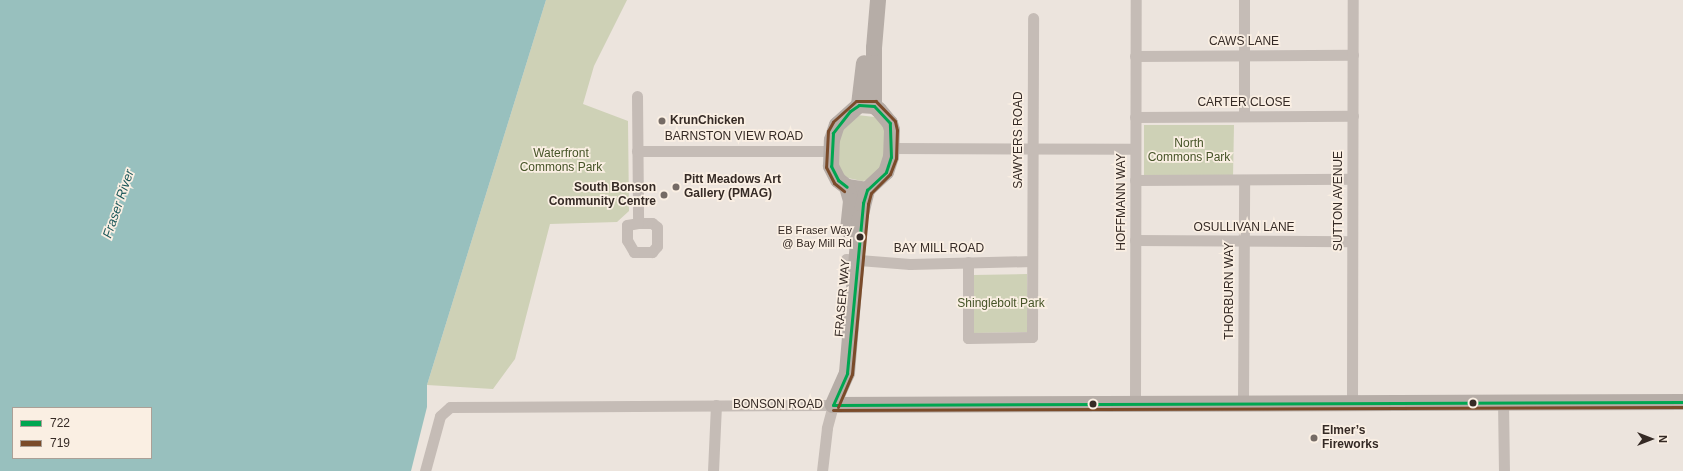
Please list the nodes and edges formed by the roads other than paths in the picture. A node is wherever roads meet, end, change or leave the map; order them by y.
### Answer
1 (868, 0) edge
2 (878, 0) edge
3 (1136, 0) edge
4 (1244, 0) edge
5 (1353, 0) edge
6 (1033, 18) dead end
7 (1244, 55) junction
8 (1353, 55) junction
9 (1135, 56) junction
10 (637, 96) dead end
11 (867, 106) junction
12 (1244, 116) junction
13 (1352, 116) junction
14 (1135, 117) junction
15 (892, 148) junction
16 (1135, 148) junction
17 (1032, 149) junction
18 (637, 151) junction
19 (831, 151) junction
20 (1352, 179) junction
21 (1135, 180) junction
22 (1244, 180) junction
23 (847, 187) junction
24 (867, 190) junction
25 (638, 223) dead end
26 (1135, 240) junction
27 (1244, 241) junction
28 (1352, 241) junction
29 (851, 260) junction
30 (1032, 261) junction
31 (968, 262) junction
32 (1503, 401) junction
33 (1243, 402) junction
34 (1352, 402) junction
35 (1683, 402) edge
36 (1135, 403) junction
37 (833, 404) junction
38 (716, 405) junction
39 (426, 471) edge
40 (713, 471) edge
41 (822, 471) edge
42 (1504, 471) edge

1 - 11 street
2 - 11 street
3 - 9 street, HOFFMANN WAY
4 - 7 street
5 - 8 street, SUTTON AVENUE
6 - 17 street, SAWYERS ROAD
7 - 8 street, CAWS LANE
7 - 9 street, CAWS LANE
7 - 12 street
8 - 13 street, SUTTON AVENUE
9 - 14 street, HOFFMANN WAY
10 - 18 street
11 - 15 street
11 - 19 street
12 - 13 street, CARTER CLOSE
12 - 14 street, CARTER CLOSE
13 - 20 street, SUTTON AVENUE
14 - 16 street, HOFFMANN WAY
15 - 17 street
15 - 24 street
16 - 17 street
16 - 21 street, HOFFMANN WAY
17 - 30 street, SAWYERS ROAD
18 - 19 street, BARNSTON VIEW ROAD
18 - 25 street
19 - 23 street
20 - 22 street
20 - 28 street, SUTTON AVENUE
21 - 22 street
21 - 26 street, HOFFMANN WAY
22 - 27 street, THORBURN WAY
23 - 24 street
23 - 29 street, FRASER WAY
24 - 29 street, FRASER WAY
26 - 27 street, OSULLIVAN LANE
26 - 36 street, HOFFMANN WAY
27 - 28 street, OSULLIVAN LANE
27 - 33 street, THORBURN WAY
28 - 34 street, SUTTON AVENUE
29 - 31 street, BAY MILL ROAD
29 - 37 street, FRASER WAY
30 - 31 street, BAY MILL ROAD
30 - 31 street, SAWYERS ROAD
32 - 34 street, BONSON ROAD
32 - 35 street, BONSON ROAD
32 - 42 street
33 - 34 street, BONSON ROAD
33 - 36 street, BONSON ROAD
36 - 37 street, BONSON ROAD
37 - 38 street, BONSON ROAD
37 - 41 street
38 - 39 street, BONSON ROAD
38 - 40 street

